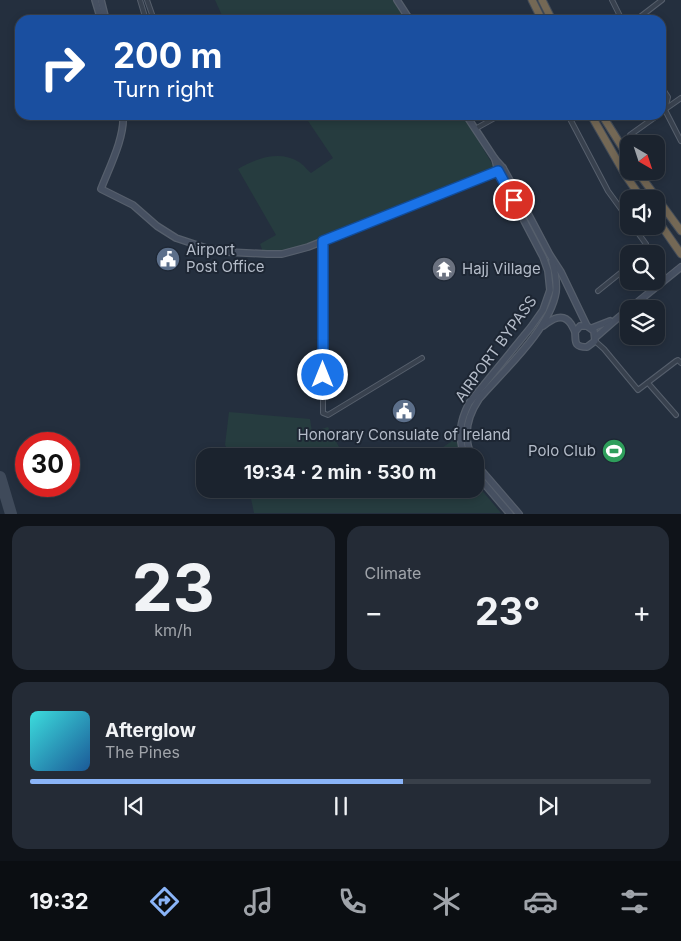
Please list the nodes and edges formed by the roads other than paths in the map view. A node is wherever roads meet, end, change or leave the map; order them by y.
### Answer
1 (95, 0) edge
2 (100, 0) edge
3 (140, 0) edge
4 (147, 0) edge
5 (397, 0) edge
6 (532, 0) edge
7 (542, 0) edge
8 (612, 0) edge
9 (662, 0) edge
10 (100, 15) edge
11 (104, 15) edge
12 (144, 15) edge
13 (152, 15) edge
14 (407, 15) edge
15 (540, 15) edge
16 (550, 15) edge
17 (620, 15) edge
18 (642, 15) edge
19 (681, 98) edge
20 (666, 109) edge
21 (666, 116) edge
22 (123, 120) edge
23 (469, 120) edge
24 (491, 120) edge
25 (571, 120) edge
26 (594, 120) edge
27 (605, 120) edge
28 (651, 120) edge
29 (475, 129) junction
30 (630, 135) dead end
31 (681, 141) edge
32 (620, 144) edge
33 (500, 170) junction
34 (644, 180) edge
35 (636, 190) edge
36 (620, 208) edge
37 (681, 230) edge
38 (665, 231) edge
39 (323, 241) junction
40 (681, 254) edge
41 (546, 256) junction
42 (681, 267) edge
43 (620, 273) edge
44 (598, 291) dead end
45 (619, 317) junction
46 (590, 327) junction
47 (539, 330) junction
48 (575, 332) junction
49 (595, 339) junction
50 (422, 358) dead end
51 (681, 363) edge
52 (648, 383) junction
53 (676, 415) dead end
54 (463, 448) edge
55 (469, 448) edge
56 (484, 473) edge
57 (484, 484) edge
58 (510, 514) edge
59 (519, 514) edge

1 - 10 main road
2 - 11 main road
3 - 12 street
4 - 13 street
5 - 14 main road
6 - 15 highway
7 - 16 highway
8 - 17 street
9 - 18 street
19 - 20 street
21 - 31 street
22 - 39 main road
23 - 29 main road
24 - 29 street
25 - 36 street
26 - 35 highway
27 - 32 highway
28 - 30 street
29 - 33 main road
33 - 39 main road
33 - 41 main road
34 - 37 highway
38 - 40 highway
39 - 50 street
41 - 46 main road
41 - 47 main road, AIRPORT BYPASS
41 - 54 main road, AIRPORT BYPASS
42 - 45 main road
43 - 44 street
45 - 46 main road
45 - 49 main road
46 - 48 main road
46 - 49 main road
47 - 48 main road
47 - 55 main road, AIRPORT BYPASS
48 - 49 main road
49 - 52 street
51 - 52 street
52 - 53 street
56 - 59 main road
57 - 58 main road

